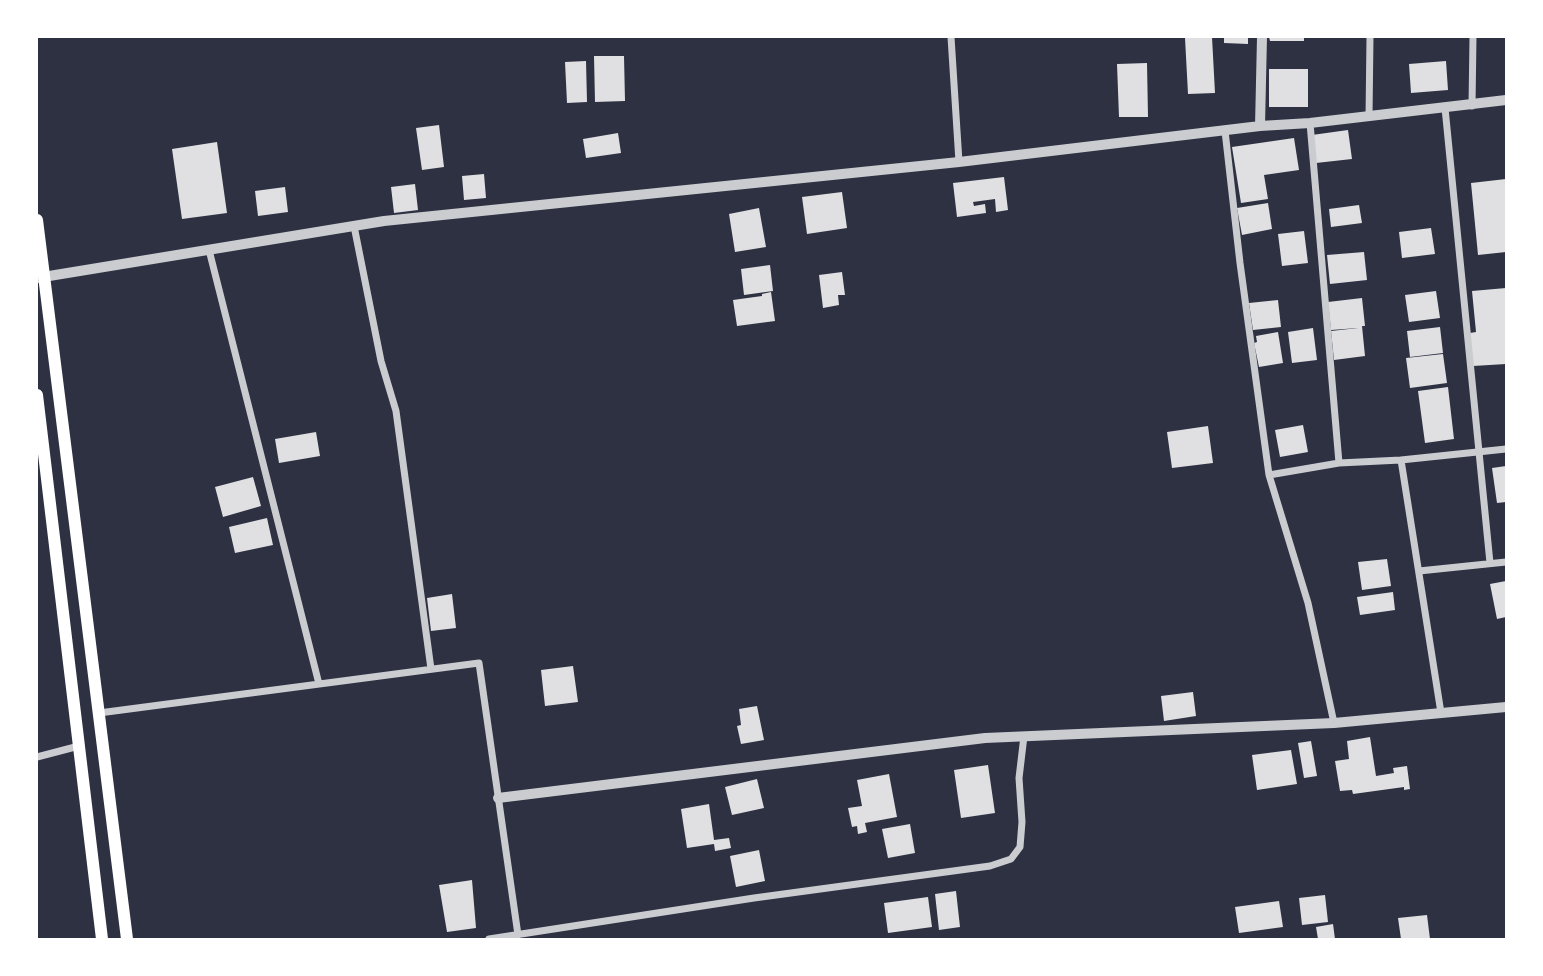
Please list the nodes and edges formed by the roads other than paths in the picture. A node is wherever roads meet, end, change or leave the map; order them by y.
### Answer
1 (951, 37) edge
2 (1262, 37) edge
3 (1370, 37) edge
4 (1473, 37) edge
5 (1506, 100) edge
6 (1472, 106) junction
7 (1444, 108) junction
8 (1369, 117) junction
9 (1310, 124) junction
10 (1260, 126) junction
11 (1225, 131) junction
12 (959, 162) junction
13 (37, 220) edge
14 (354, 226) junction
15 (209, 250) junction
16 (40, 277) edge
17 (37, 395) edge
18 (1506, 449) edge
19 (1479, 453) junction
20 (1401, 460) junction
21 (1339, 463) junction
22 (1269, 475) junction
23 (1506, 562) edge
24 (1490, 563) junction
25 (1419, 571) junction
26 (431, 669) junction
27 (319, 684) junction
28 (1506, 707) edge
29 (99, 713) junction
30 (1441, 713) junction
31 (1334, 723) junction
32 (1024, 736) junction
33 (79, 746) junction
34 (37, 757) edge
35 (498, 798) junction
36 (518, 935) junction
37 (103, 939) edge
38 (127, 939) edge
39 (489, 939) edge

1 - 12 street
2 - 10 street
3 - 8 street
4 - 6 street
5 - 6 street
6 - 7 street
7 - 8 street
7 - 19 street
8 - 9 street
9 - 10 street
9 - 21 street
10 - 11 street
11 - 12 street
11 - 22 street
12 - 14 street
13 - 16 highway
14 - 15 street
14 - 26 street
15 - 16 street
15 - 27 street
16 - 29 highway
17 - 33 highway
18 - 19 street
19 - 20 street
19 - 24 street
20 - 21 street
20 - 25 street
21 - 22 street
22 - 31 street
23 - 24 street
24 - 25 street
25 - 30 street
26 - 27 street
26 - 35 street
27 - 29 street
28 - 30 street
29 - 38 highway
30 - 31 street
31 - 32 street
32 - 35 street
32 - 36 street
33 - 34 street
33 - 37 highway
35 - 36 street
36 - 39 street

